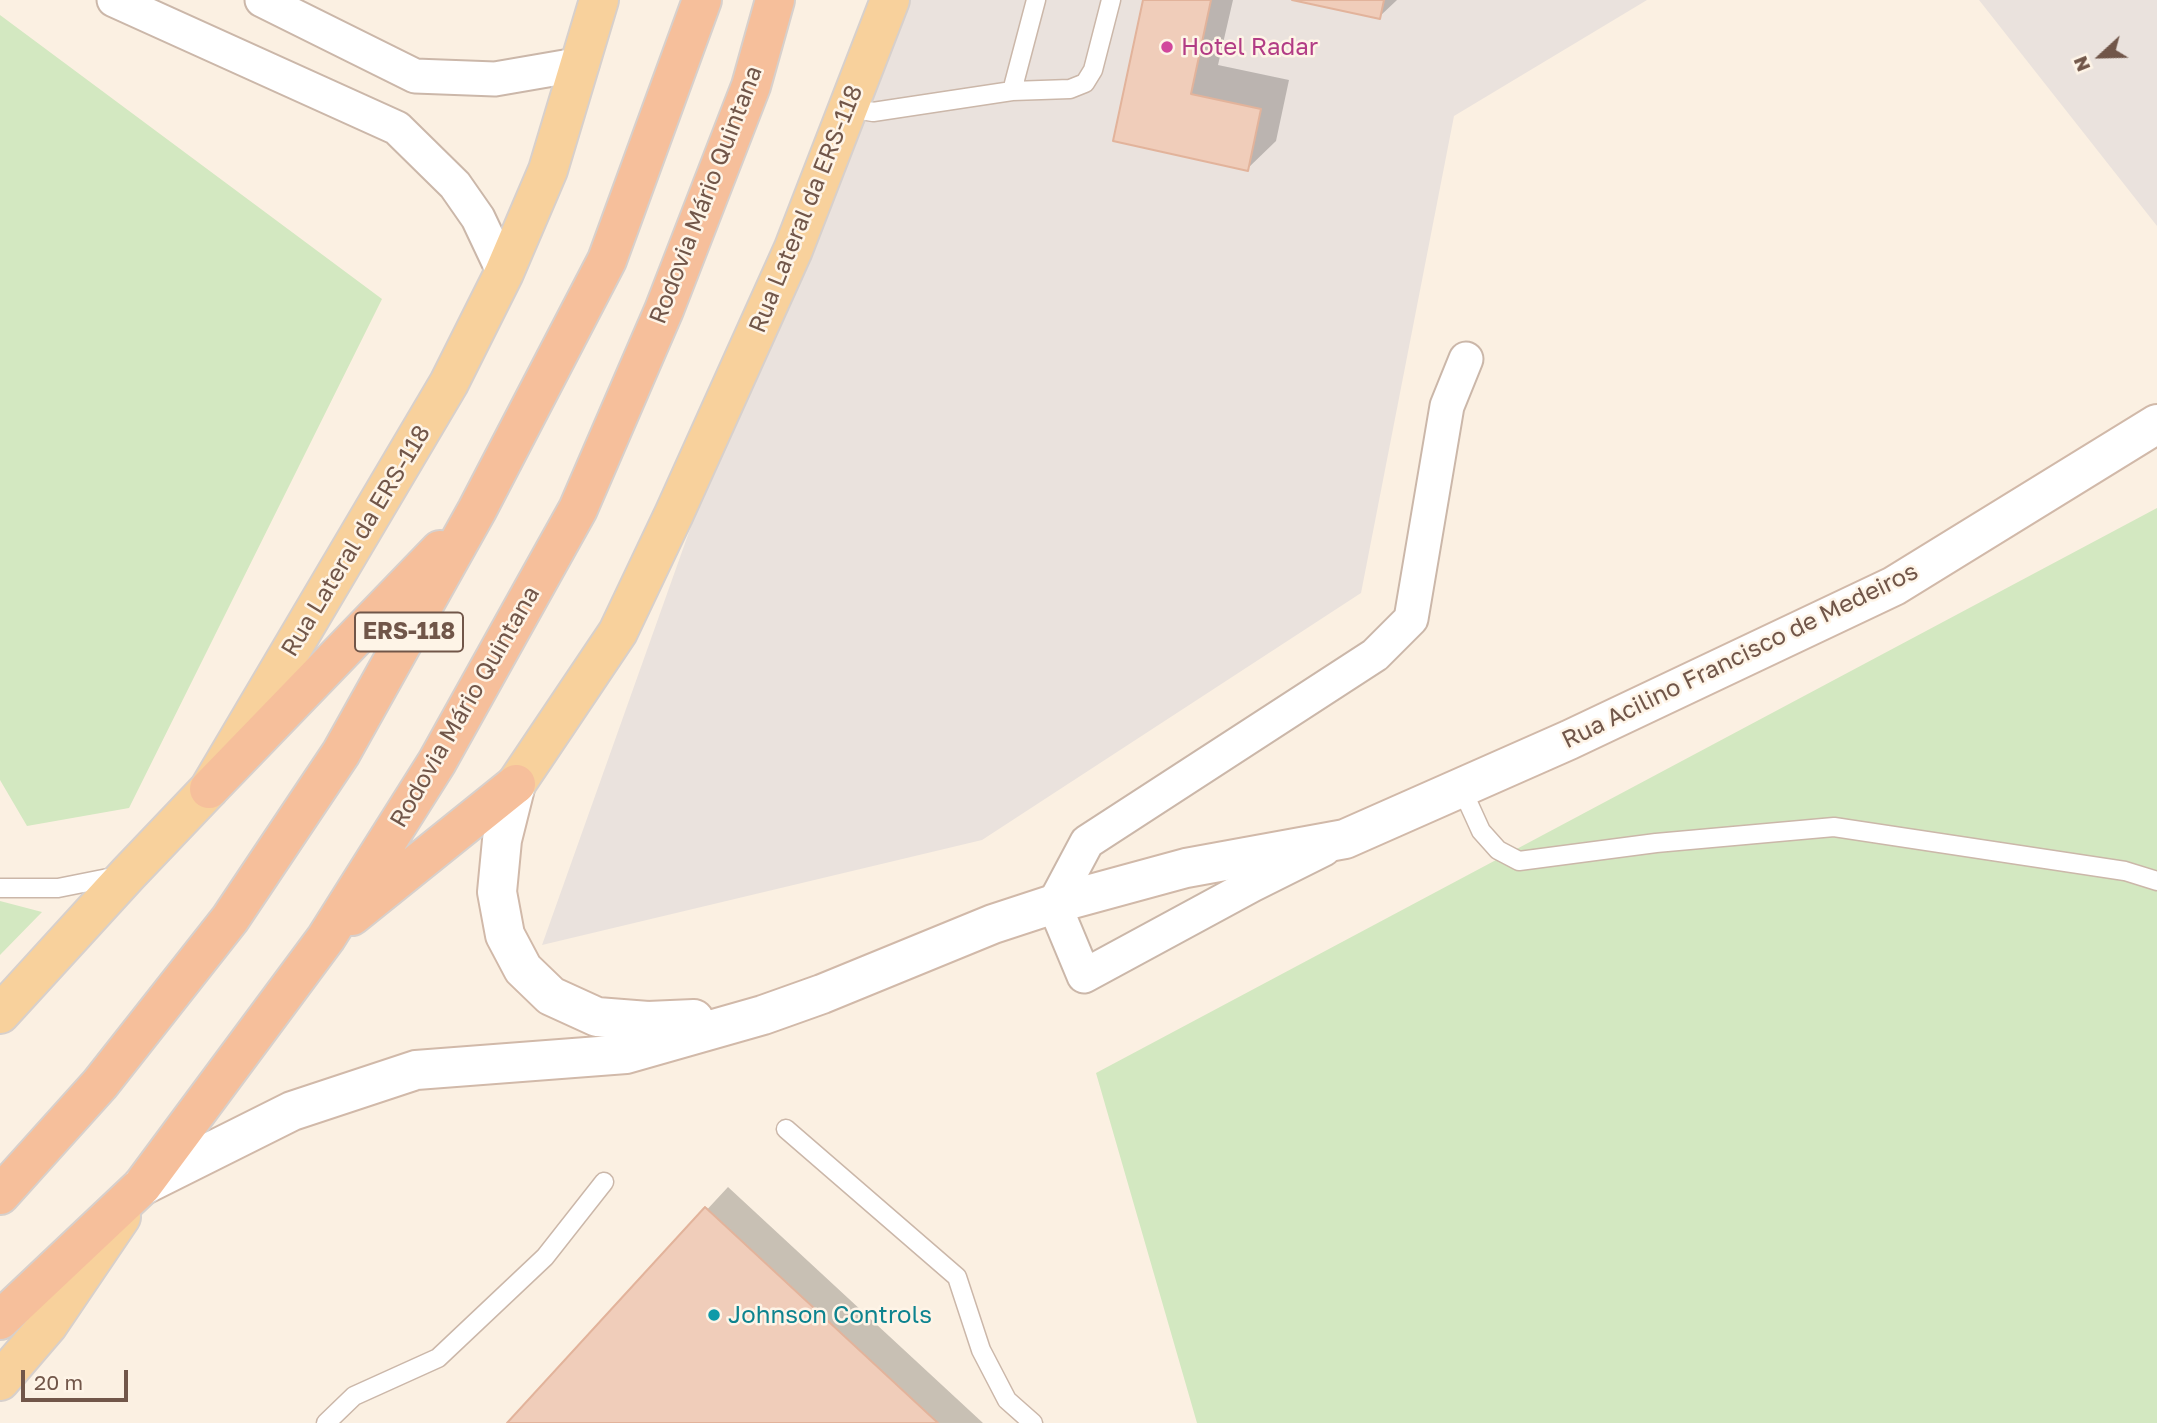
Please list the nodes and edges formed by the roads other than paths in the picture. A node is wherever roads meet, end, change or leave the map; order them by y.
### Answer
1 (114, 0) edge
2 (262, 0) edge
3 (599, 0) edge
4 (702, 0) edge
5 (775, 0) edge
6 (890, 0) edge
7 (1036, 0) edge
8 (1111, 0) edge
9 (582, 64) junction
10 (1012, 91) junction
11 (849, 108) junction
12 (504, 273) junction
13 (1466, 359) dead end
14 (2157, 424) edge
15 (477, 510) junction
16 (516, 783) junction
17 (1461, 787) junction
18 (209, 789) junction
19 (1345, 839) junction
20 (128, 874) junction
21 (2157, 881) edge
22 (0, 888) edge
23 (1054, 904) junction
24 (326, 938) junction
25 (0, 1014) edge
26 (763, 1015) junction
27 (786, 1129) dead end
28 (604, 1182) dead end
29 (142, 1185) junction
30 (0, 1195) edge
31 (0, 1320) edge
32 (0, 1381) edge
33 (326, 1423) edge
34 (1033, 1423) edge

1 - 12 street
2 - 9 street
3 - 9 main road, Rua Lateral da ERS-118
4 - 15 highway, ERS-118
5 - 24 highway, Rodovia Mário Quintana / ERS-118
6 - 11 main road, Rua Lateral da ERS-118
7 - 10 lane
8 - 10 lane
9 - 12 main road, Rua Lateral da ERS-118
10 - 11 lane
11 - 16 main road, Rua Lateral da ERS-118
12 - 18 main road, Rua Lateral da ERS-118
13 - 23 street
14 - 17 main road, Rua Acilino Francisco de Medeiros
15 - 18 highway
15 - 30 highway, ERS-118
16 - 24 highway
16 - 26 main road
17 - 19 main road, Rua Acilino Francisco de Medeiros
17 - 21 lane
18 - 20 main road, Rua Lateral da ERS-118
19 - 23 main road, Rua Acilino Francisco de Medeiros
19 - 23 street
20 - 22 lane
20 - 25 main road, Rua Lateral da ERS-118
23 - 26 main road, Rua Acilino Francisco de Medeiros
24 - 29 highway, Rodovia Mário Quintana / ERS-118
26 - 29 main road
27 - 34 lane
28 - 33 lane
29 - 31 highway, Rodovia Mário Quintana / ERS-118
29 - 32 main road

